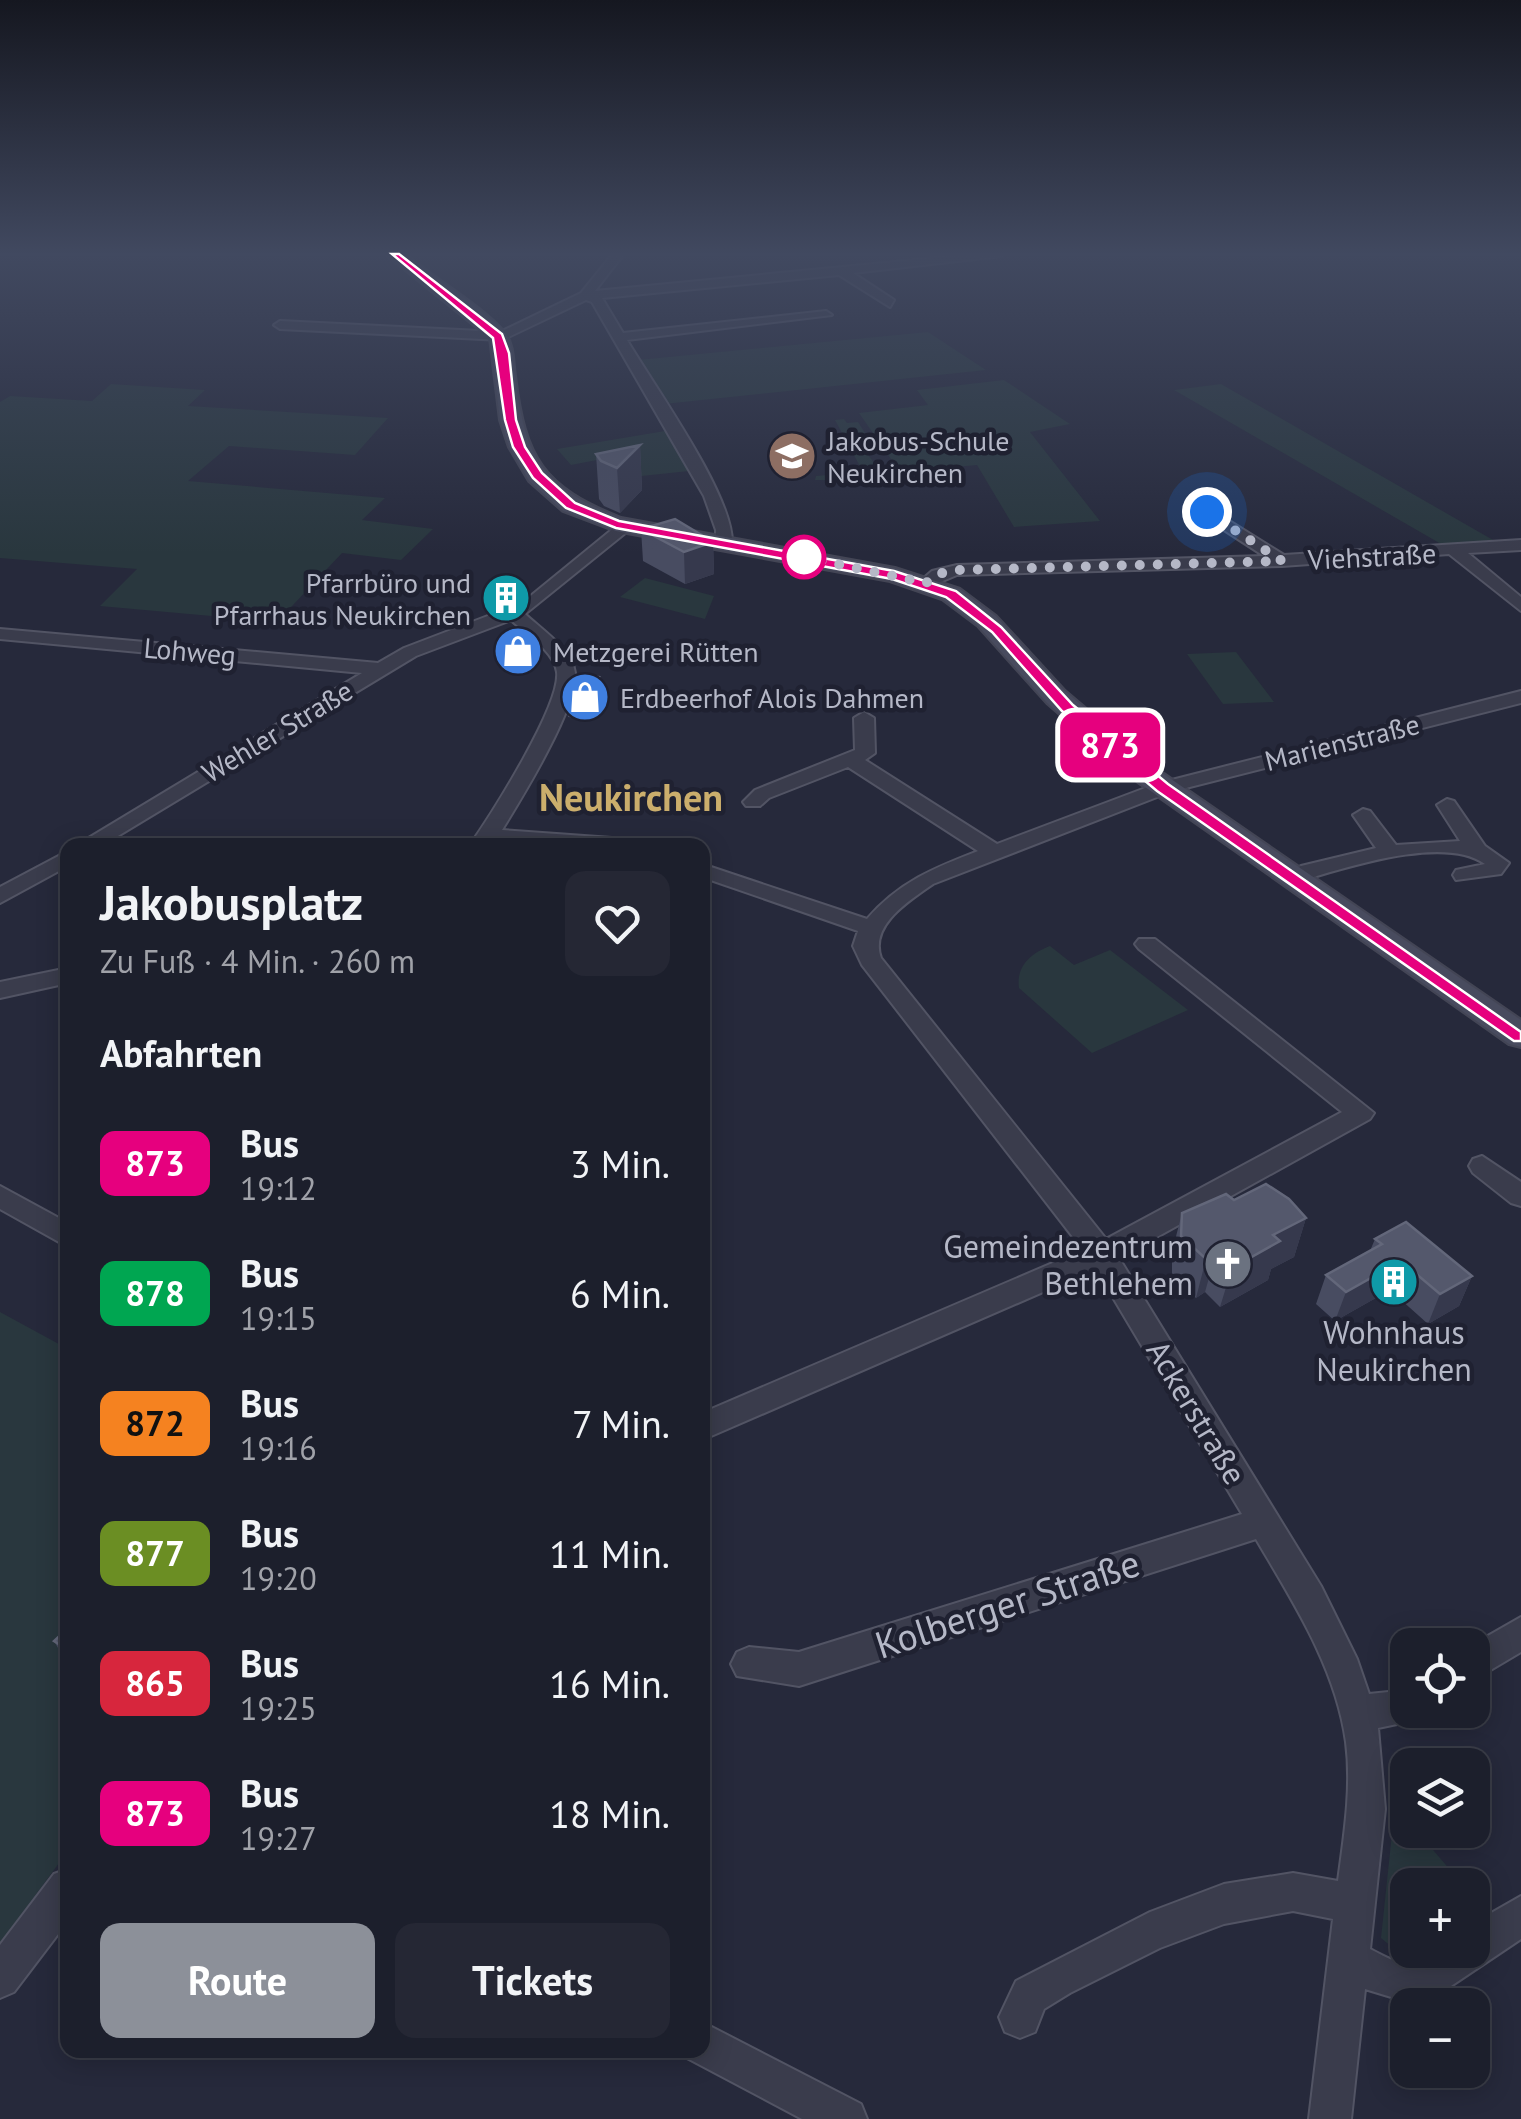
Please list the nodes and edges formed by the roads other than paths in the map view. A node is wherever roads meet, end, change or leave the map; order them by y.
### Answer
1 (504, 355) edge
2 (629, 355) edge
3 (1207, 512) dead end
4 (626, 526) junction
5 (724, 542) junction
6 (1521, 545) edge
7 (1456, 552) junction
8 (1282, 561) junction
9 (926, 583) junction
10 (1521, 606) edge
11 (515, 614) junction
12 (0, 634) edge
13 (380, 669) junction
14 (1521, 697) edge
15 (864, 718) dead end
16 (850, 759) junction
17 (1162, 788) junction
18 (752, 802) dead end
19 (1447, 805) dead end
20 (1363, 815) dead end
21 (100, 838) edge
22 (486, 838) edge
23 (1475, 848) junction
24 (993, 851) junction
25 (1390, 852) junction
26 (60, 862) edge
27 (1498, 864) junction
28 (1521, 869) edge
29 (710, 873) edge
30 (1464, 875) dead end
31 (1289, 876) junction
32 (0, 896) edge
33 (871, 928) junction
34 (1147, 944) dead end
35 (60, 977) edge
36 (0, 990) edge
37 (1521, 1036) edge
38 (1482, 1166) dead end
39 (0, 1196) edge
40 (1521, 1196) edge
41 (60, 1231) edge
42 (1102, 1254) junction
43 (710, 1423) edge
44 (1263, 1522) junction
45 (1521, 1633) edge
46 (1490, 1653) edge
47 (749, 1664) dead end
48 (1390, 1709) edge
49 (1359, 1713) junction
50 (60, 1899) edge
51 (1356, 1904) junction
52 (1521, 1916) edge
53 (1490, 1936) edge
54 (1350, 1960) junction
55 (1441, 1968) edge
56 (0, 1978) edge
57 (1020, 2017) dead end
58 (710, 2048) edge
59 (821, 2113) edge
60 (1330, 2119) edge

1 - 4 street
2 - 5 street
3 - 8 street
4 - 5 street
4 - 11 street, Wehler Straße
5 - 9 street
6 - 7 street, Viehstraße
7 - 8 street, Viehstraße
7 - 10 street
8 - 9 street, Viehstraße
9 - 17 street
11 - 13 street, Wehler Straße
11 - 22 street
12 - 13 street, Lohweg
13 - 21 street, Wehler Straße
14 - 17 street, Marienstraße
15 - 16 street
16 - 18 street
16 - 24 street
17 - 24 street, Marienstraße
17 - 31 street
19 - 23 street
20 - 25 street
23 - 25 street
23 - 27 street
24 - 33 street, Marienstraße
25 - 31 street
26 - 32 street
27 - 28 street
27 - 30 street
29 - 33 street
31 - 37 street
33 - 42 street, Ackerstraße
34 - 42 street
35 - 36 street
38 - 40 street
39 - 41 street
42 - 43 street
42 - 44 street, Ackerstraße
44 - 47 street, Kolberger Straße
44 - 49 street, Ackerstraße
45 - 46 street
48 - 49 street
49 - 51 street, Ackerstraße
50 - 56 street
51 - 54 street, Ackerstraße
51 - 57 street
52 - 53 street
54 - 55 street
54 - 60 street, Ackerstraße
58 - 59 street

